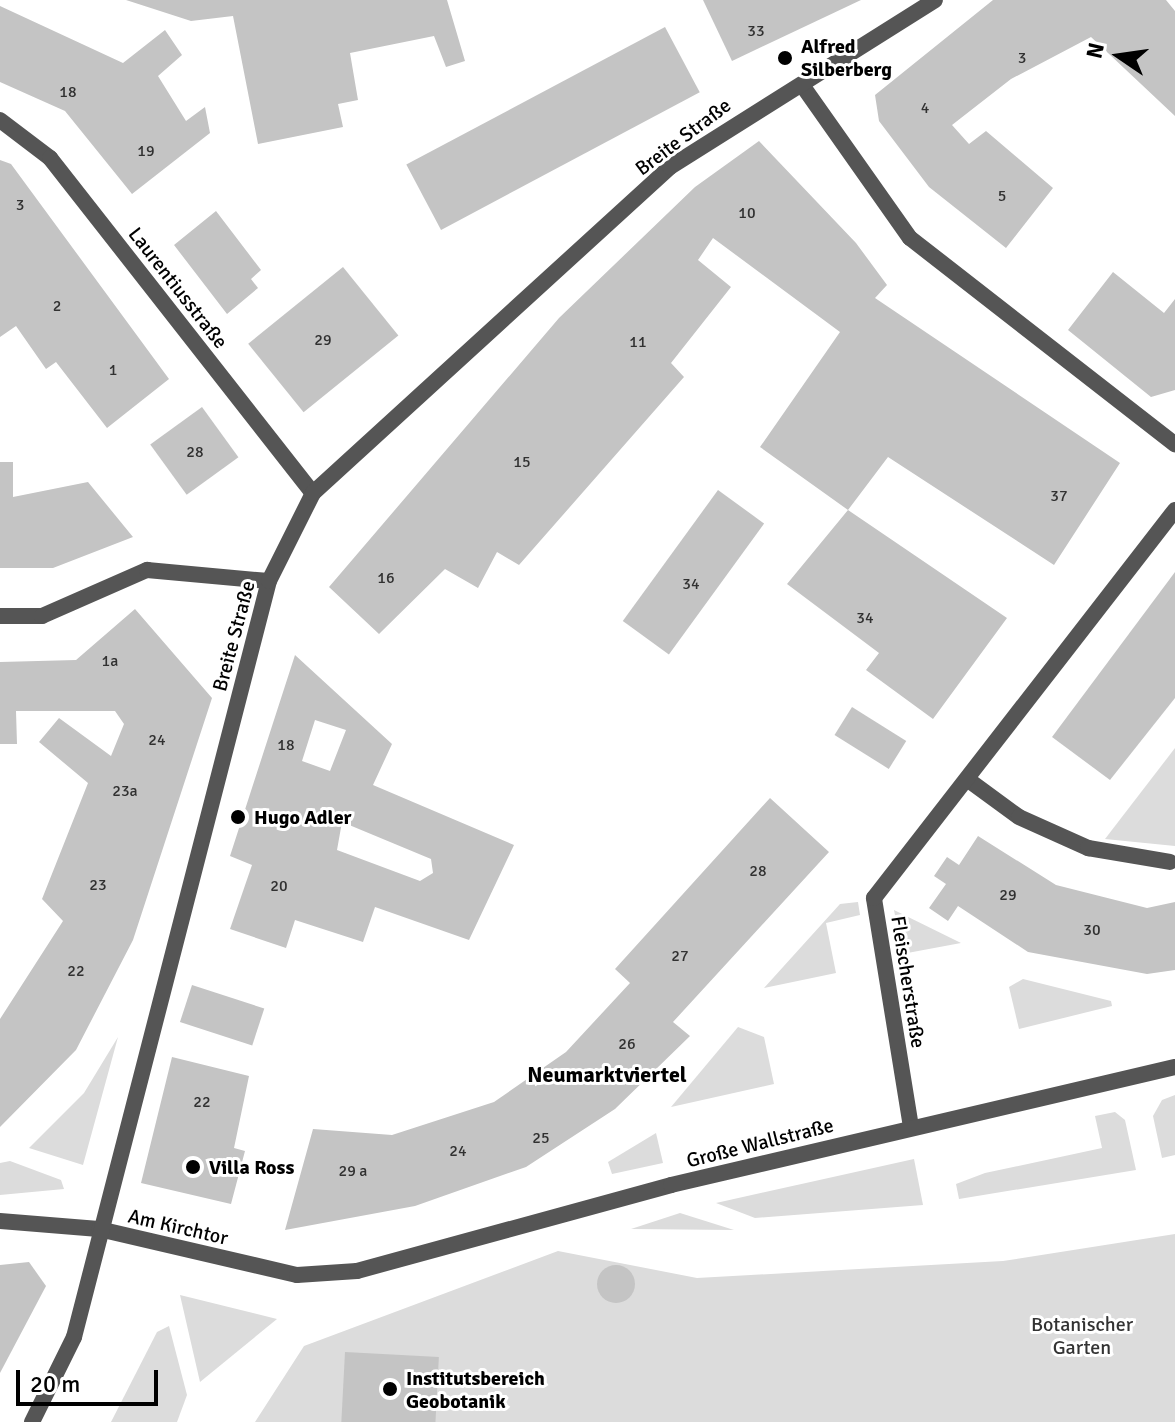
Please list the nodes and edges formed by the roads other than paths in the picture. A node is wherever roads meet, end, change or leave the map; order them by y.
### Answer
1 (935, 0) edge
2 (802, 85) junction
3 (0, 120) edge
4 (1175, 444) edge
5 (313, 493) junction
6 (1175, 510) edge
7 (269, 581) junction
8 (0, 616) edge
9 (967, 779) junction
10 (1170, 862) dead end
11 (1175, 1067) edge
12 (911, 1127) junction
13 (0, 1221) edge
14 (99, 1229) junction
15 (357, 1271) joint
16 (32, 1422) edge

1 - 2 street, Breite Straße
2 - 4 street
2 - 5 street, Breite Straße
3 - 5 street, Laurentiusstraße
5 - 7 street, Breite Straße
6 - 9 street, Fleischerstraße
7 - 8 street
7 - 14 street, Breite Straße
9 - 10 street
9 - 12 street, Fleischerstraße
11 - 12 street, Große Wallstraße
12 - 15 street, Große Wallstraße
13 - 14 street
14 - 15 street, Am Kirchtor
14 - 16 street, Am Kirchtor

